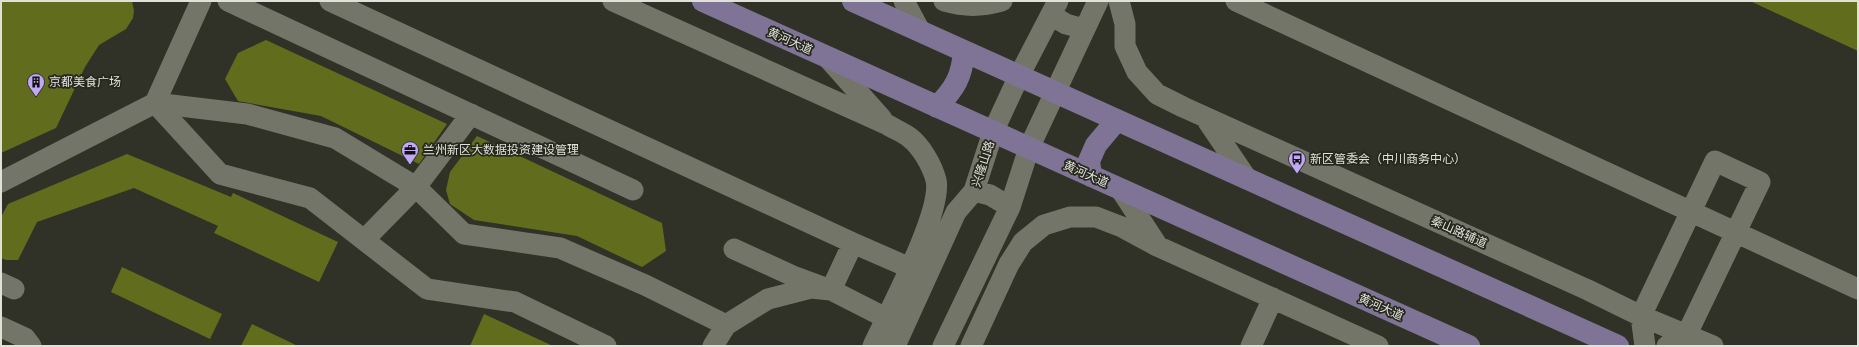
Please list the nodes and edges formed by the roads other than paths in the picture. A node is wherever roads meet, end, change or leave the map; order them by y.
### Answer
1 (201, 1) edge
2 (228, 1) edge
3 (330, 1) edge
4 (612, 1) edge
5 (703, 1) edge
6 (853, 1) edge
7 (904, 1) edge
8 (944, 1) edge
9 (1002, 1) edge
10 (1098, 1) edge
11 (1119, 1) edge
12 (1136, 1) edge
13 (1236, 1) edge
14 (1054, 8) edge
15 (1126, 24) junction
16 (1084, 29) junction
17 (920, 31) junction
18 (964, 51) junction
19 (827, 57) junction
20 (1019, 76) junction
21 (1055, 91) junction
22 (155, 103) junction
23 (937, 107) junction
24 (471, 114) junction
25 (1205, 117) junction
26 (1117, 120) junction
27 (888, 125) junction
28 (993, 132) junction
29 (1029, 148) junction
30 (1091, 176) junction
31 (1247, 179) junction
32 (1, 182) edge
33 (416, 187) junction
34 (633, 190) dead end
35 (1121, 190) junction
36 (974, 191) junction
37 (1010, 206) junction
38 (956, 212) junction
39 (1691, 212) junction
40 (1736, 233) junction
41 (364, 240) junction
42 (852, 243) junction
43 (1158, 246) junction
44 (734, 249) dead end
45 (913, 260) junction
46 (1009, 264) junction
47 (974, 280) junction
48 (831, 290) junction
49 (1858, 290) edge
50 (1273, 298) junction
51 (1641, 316) junction
52 (886, 318) junction
53 (726, 325) junction
54 (1, 327) edge
55 (1687, 334) junction
56 (30, 346) edge
57 (606, 346) edge
58 (713, 346) edge
59 (873, 346) edge
60 (895, 346) edge
61 (943, 346) edge
62 (971, 346) edge
63 (1252, 346) edge
64 (1378, 346) edge
65 (1468, 346) edge
66 (1618, 346) edge
67 (1645, 346) edge
68 (1668, 346) edge
69 (1712, 346) edge

1 - 22 street
2 - 24 street
3 - 42 street
4 - 27 street
5 - 19 main road, 黄河大道
6 - 17 main road
7 - 17 street
8 - 9 street
10 - 16 street
11 - 15 street
12 - 15 street
13 - 39 street
14 - 16 street
14 - 20 street, 兴隆山路
15 - 25 street, 秦山路辅道
16 - 21 street
17 - 18 main road
18 - 20 main road
18 - 23 main road
19 - 23 main road, 黄河大道
19 - 27 street
20 - 21 main road
20 - 28 street, 兴隆山路
21 - 26 main road
21 - 29 street
22 - 32 street
22 - 33 street
22 - 41 street
23 - 28 main road, 黄河大道
24 - 33 street
24 - 34 street
25 - 31 street
25 - 51 street, 秦山路辅道
26 - 30 main road
26 - 31 main road
27 - 45 street
28 - 29 main road, 黄河大道
28 - 36 street, 兴隆山路
29 - 30 main road, 黄河大道
29 - 37 street
30 - 35 main road, 黄河大道
31 - 66 main road
33 - 41 street
33 - 53 street
35 - 43 street
35 - 65 main road, 黄河大道
36 - 37 street
36 - 38 street, 兴隆山路
37 - 47 street
38 - 45 street
38 - 60 street, 兴隆山路
39 - 40 street
39 - 40 street
39 - 51 street
40 - 49 street
40 - 55 street
41 - 57 street
42 - 45 street
42 - 48 street
43 - 46 street
43 - 50 street
44 - 48 street
45 - 52 street
46 - 47 street
46 - 62 street
47 - 61 street
48 - 52 street
48 - 53 street
50 - 63 street
50 - 64 street
51 - 55 street, 秦山路辅道
51 - 67 street
52 - 59 street
53 - 58 street
54 - 56 street
55 - 68 street
55 - 69 street, 秦山路辅道

